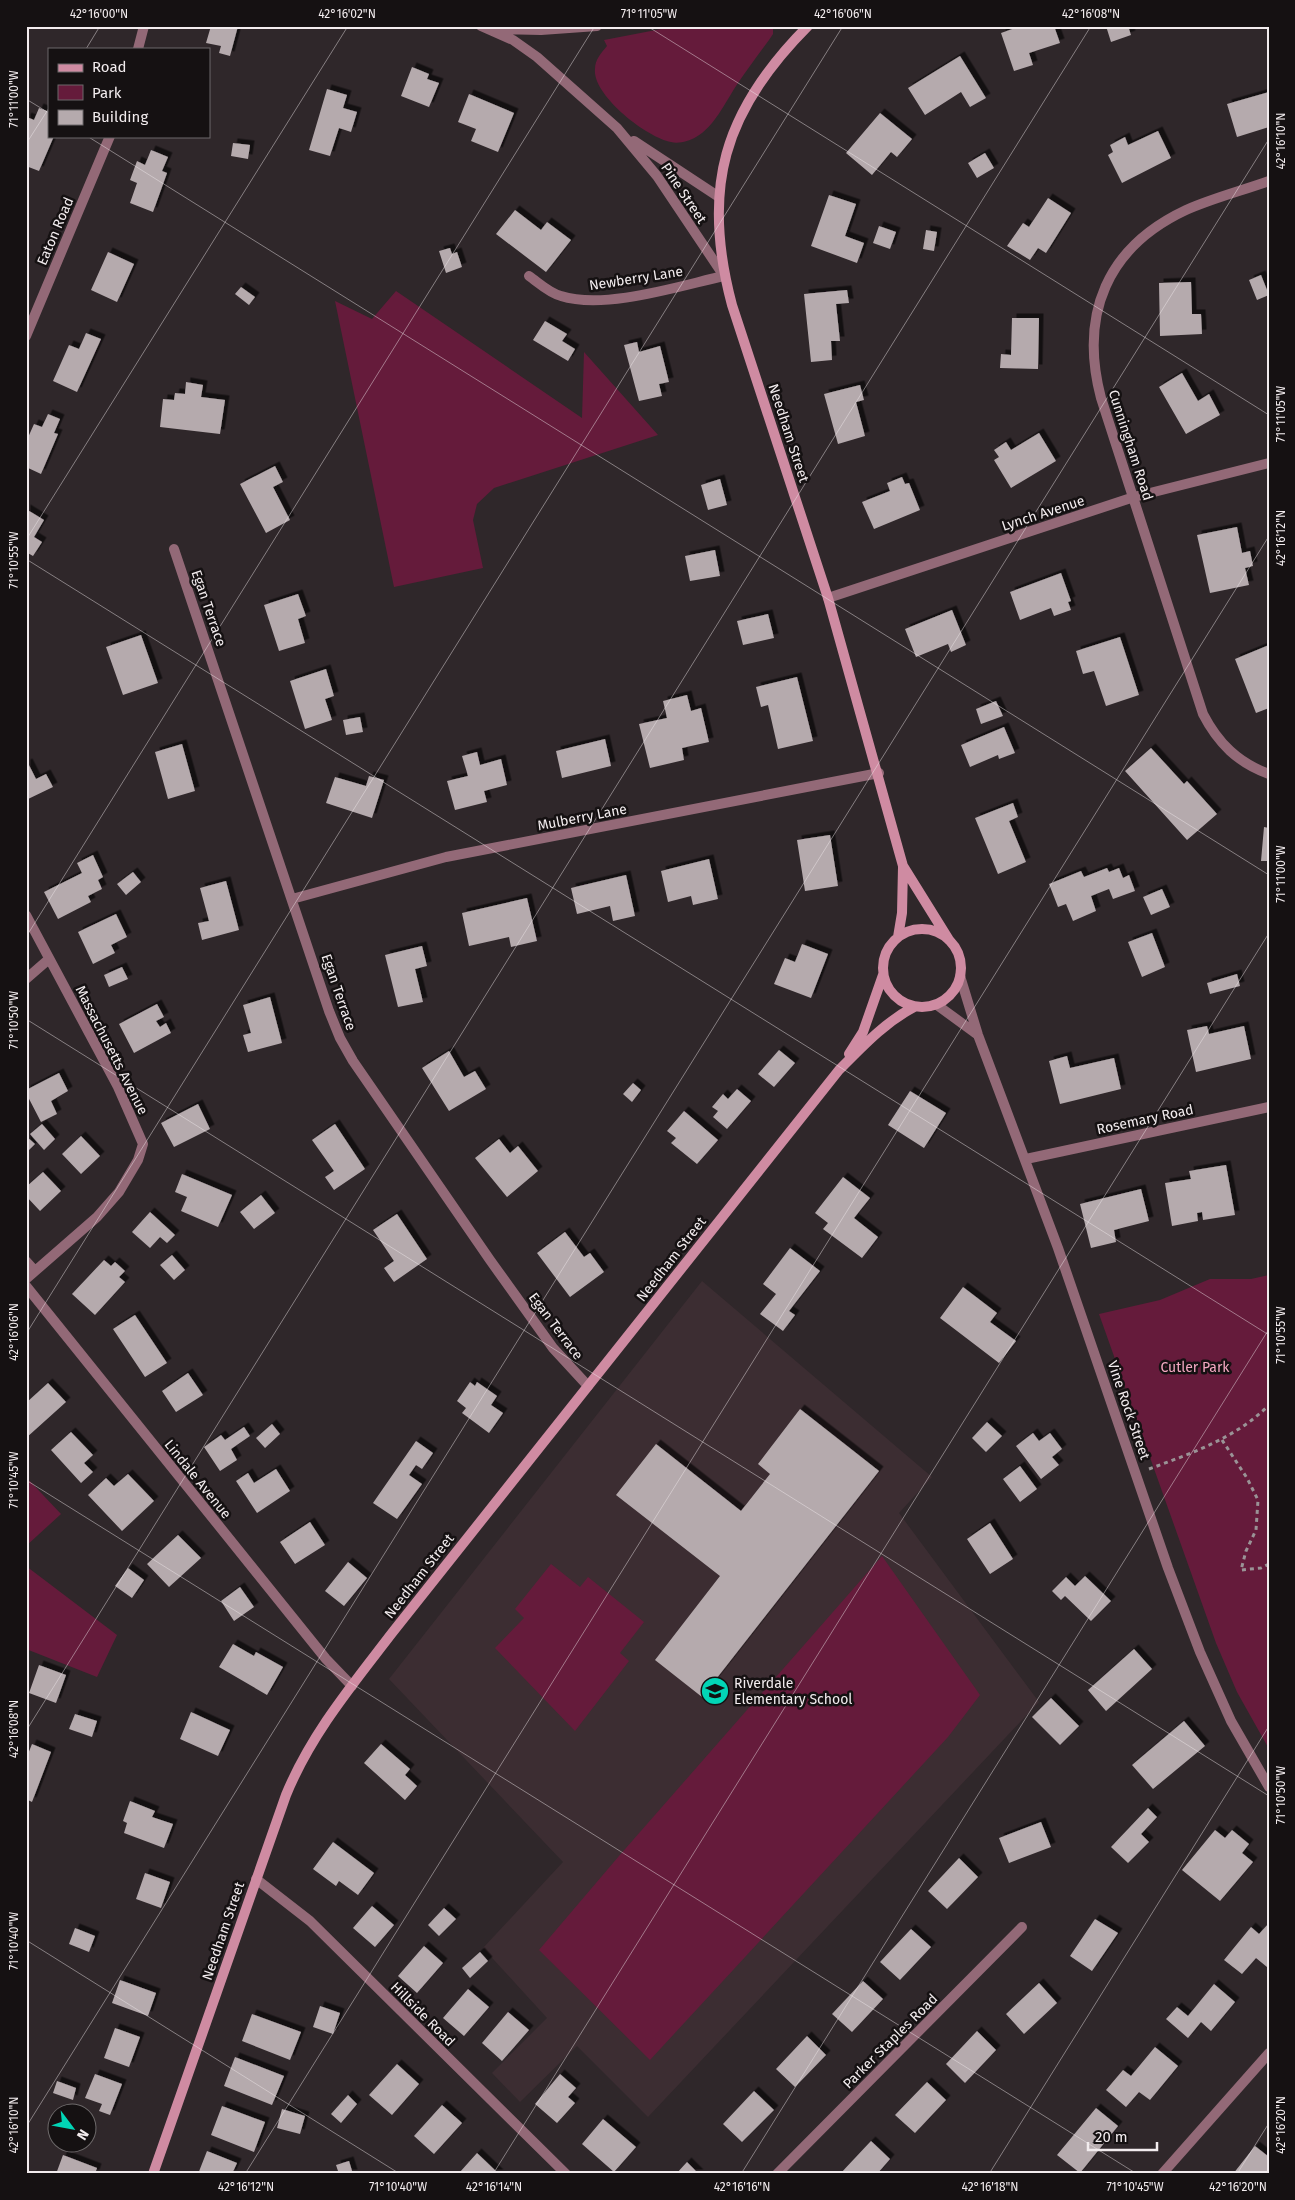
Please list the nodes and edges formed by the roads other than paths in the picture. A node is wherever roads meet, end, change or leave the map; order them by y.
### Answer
1 (144, 26) edge
2 (597, 26) edge
3 (808, 26) edge
4 (484, 27) edge
5 (138, 48) edge
6 (617, 128) junction
7 (109, 138) edge
8 (1269, 182) edge
9 (718, 196) junction
10 (529, 276) dead end
11 (724, 276) junction
12 (26, 336) edge
13 (1269, 463) edge
14 (1134, 497) junction
15 (174, 549) dead end
16 (828, 598) junction
17 (879, 773) junction
18 (1269, 774) edge
19 (903, 866) junction
20 (292, 899) junction
21 (26, 915) edge
22 (898, 937) junction
23 (949, 940) junction
24 (49, 959) junction
25 (883, 974) junction
26 (960, 976) junction
27 (26, 979) edge
28 (937, 1005) junction
29 (914, 1007) junction
30 (978, 1035) junction
31 (839, 1070) junction
32 (1269, 1107) edge
33 (1026, 1159) junction
34 (26, 1261) edge
35 (35, 1271) junction
36 (26, 1279) edge
37 (26, 1286) edge
38 (588, 1386) junction
39 (352, 1686) junction
40 (1269, 1787) edge
41 (256, 1879) junction
42 (1022, 1927) dead end
43 (1269, 2053) edge
44 (153, 2174) edge
45 (566, 2174) edge
46 (777, 2174) edge
47 (1162, 2174) edge

1 - 5 street
2 - 4 street, Pine Street
3 - 9 main road, Needham Street
4 - 6 street, Pine Street
6 - 9 street, Pine Street
6 - 11 street, Pine Street
7 - 12 street, Eaton Road
8 - 14 street, Cunningham Road
9 - 11 main road, Needham Street
10 - 11 street, Newberry Lane
11 - 16 main road, Needham Street
13 - 14 street, Lynch Avenue
14 - 16 street, Lynch Avenue
14 - 18 street, Cunningham Road
15 - 20 street, Egan Terrace
16 - 17 main road, Needham Street
17 - 19 main road, Needham Street
17 - 20 street, Mulberry Lane
19 - 22 main road, Needham Street
19 - 23 main road, Needham Street
20 - 38 street, Egan Terrace
21 - 24 street, Massachusetts Avenue
22 - 23 main road
22 - 25 main road
23 - 26 main road
24 - 27 street
24 - 35 street, Massachusetts Avenue
25 - 29 main road
25 - 31 main road, Needham Street
26 - 28 main road
26 - 30 street, Vine Rock Street
28 - 29 main road
28 - 30 street
29 - 31 main road, Needham Street
30 - 33 street, Vine Rock Street
31 - 38 main road, Needham Street
32 - 33 street, Rosemary Road
33 - 40 street, Vine Rock Street
34 - 35 street
35 - 36 street, Massachusetts Avenue
37 - 39 street, Lindale Avenue
38 - 39 main road, Needham Street
39 - 41 main road, Needham Street
41 - 44 main road, Needham Street
41 - 45 street, Hillside Road
42 - 46 street, Parker Staples Road
43 - 47 street

